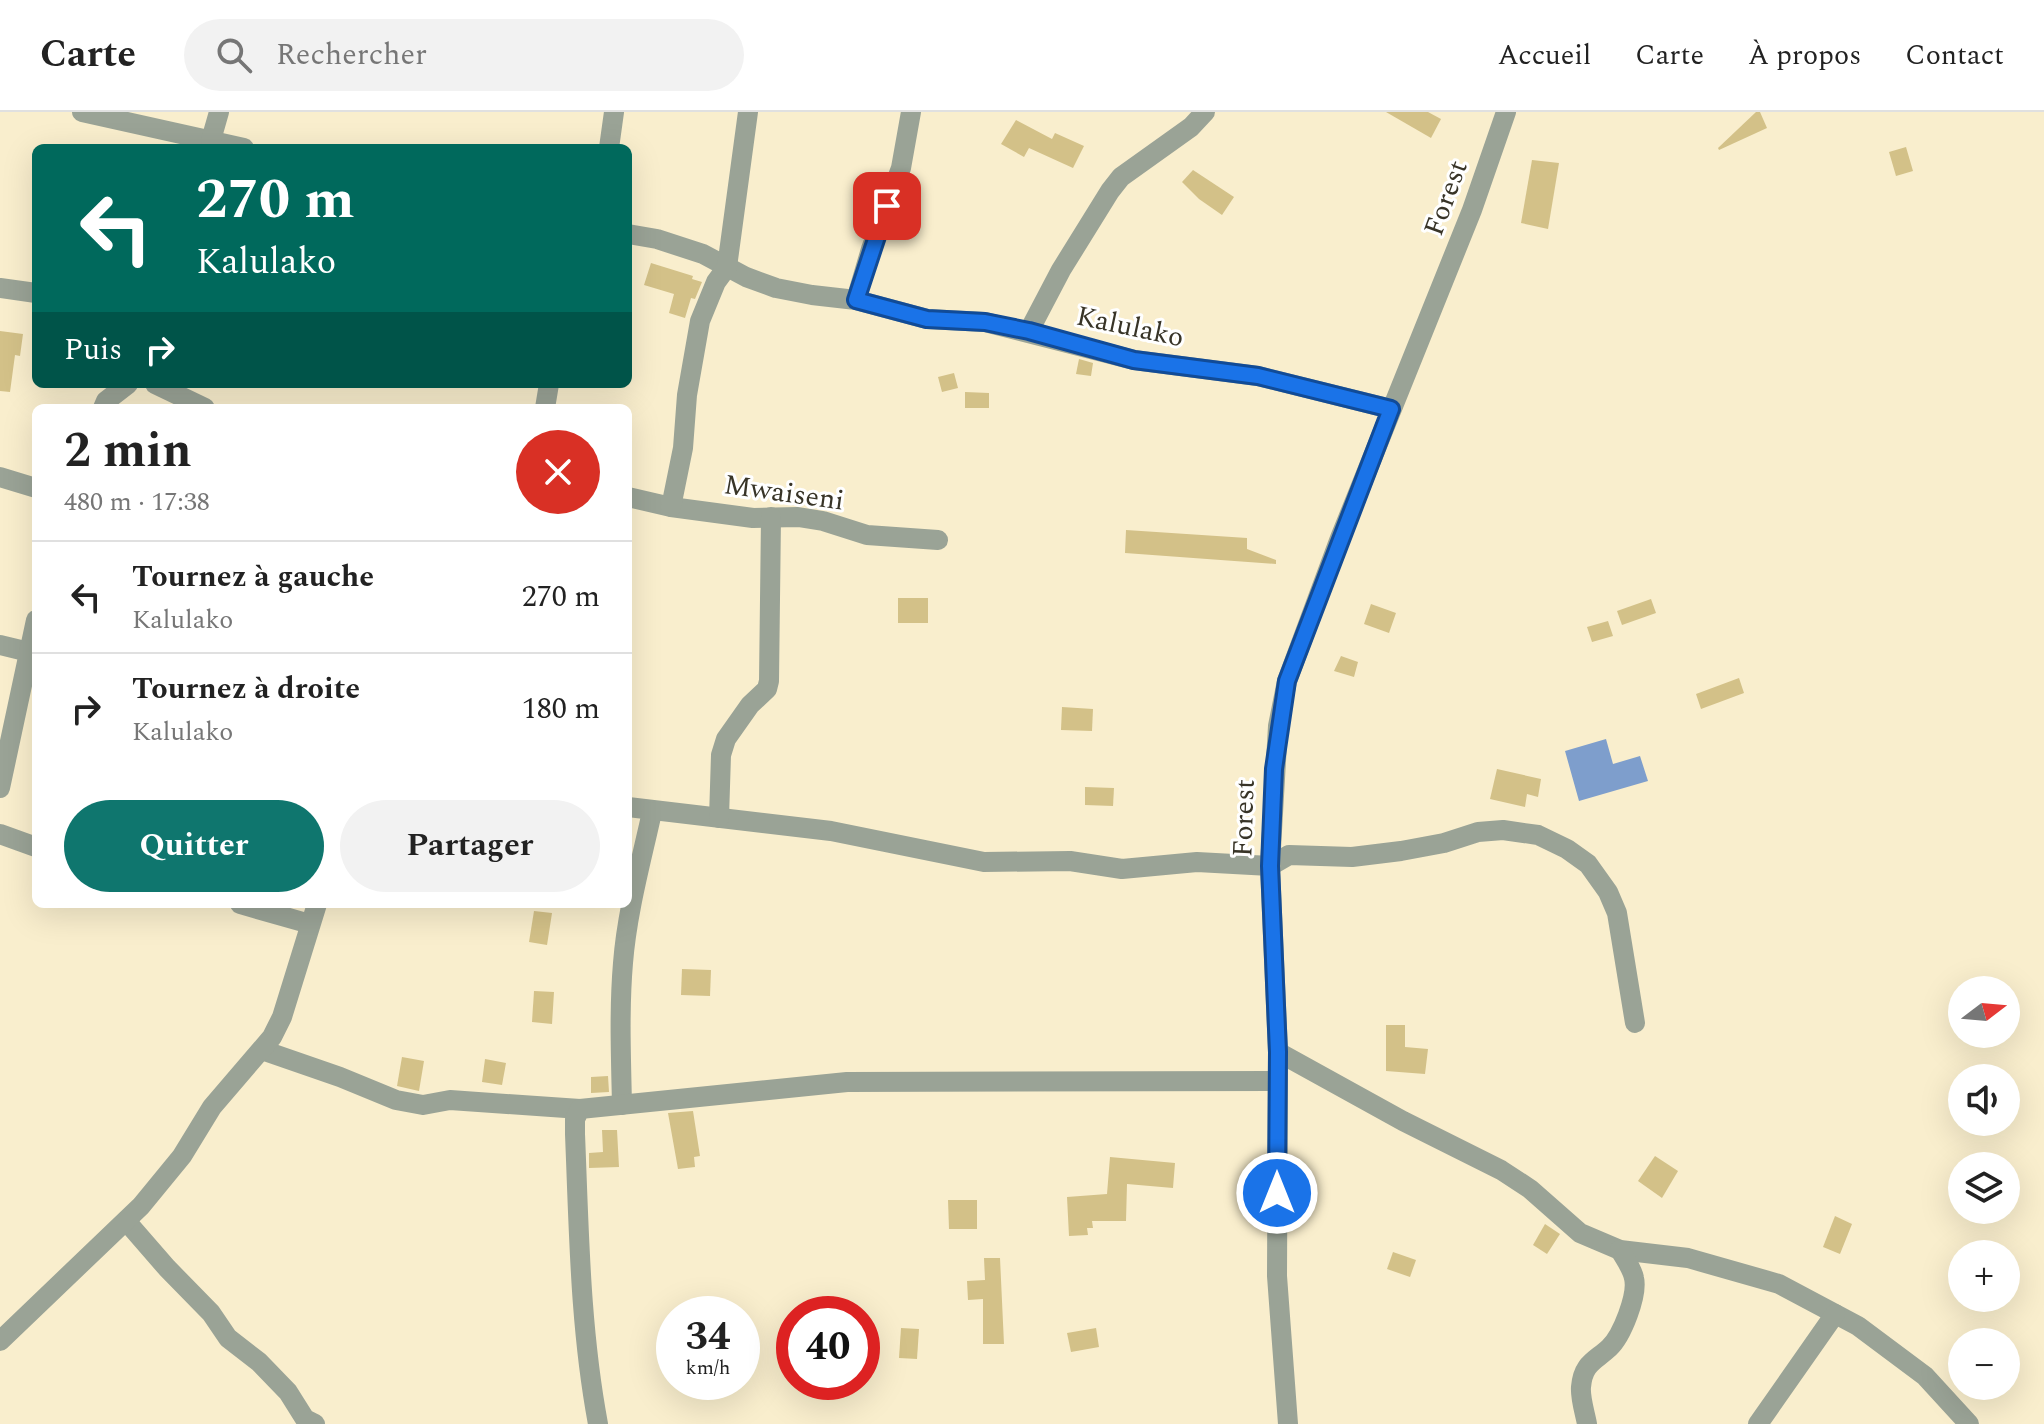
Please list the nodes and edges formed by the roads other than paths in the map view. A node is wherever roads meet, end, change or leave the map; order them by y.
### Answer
1 (82, 112) edge
2 (219, 112) edge
3 (614, 112) edge
4 (748, 112) edge
5 (911, 112) edge
6 (1205, 112) edge
7 (1506, 112) edge
8 (211, 140) junction
9 (228, 144) edge
10 (610, 144) edge
11 (632, 235) edge
12 (727, 267) junction
13 (0, 288) edge
14 (32, 292) edge
15 (856, 300) junction
16 (1029, 331) junction
17 (123, 388) edge
18 (163, 388) edge
19 (105, 404) edge
20 (197, 404) edge
21 (1391, 409) junction
22 (0, 477) edge
23 (32, 487) edge
24 (632, 498) edge
25 (671, 507) junction
26 (771, 517) junction
27 (938, 540) dead end
28 (32, 638) edge
29 (0, 645) edge
30 (29, 652) junction
31 (0, 788) edge
32 (632, 808) edge
33 (652, 812) junction
34 (719, 818) junction
35 (0, 834) edge
36 (32, 846) edge
37 (1270, 866) junction
38 (632, 906) edge
39 (270, 908) edge
40 (631, 908) edge
41 (314, 914) edge
42 (1635, 1023) dead end
43 (262, 1050) junction
44 (1278, 1052) junction
45 (1277, 1081) junction
46 (622, 1105) junction
47 (580, 1109) junction
48 (127, 1222) junction
49 (1620, 1250) junction
50 (1835, 1314) junction
51 (2, 1336) edge
52 (315, 1424) edge
53 (598, 1424) edge
54 (1288, 1424) edge
55 (1587, 1424) edge
56 (1758, 1424) edge
57 (1969, 1424) edge

1 - 8 street
2 - 8 street
3 - 10 street
4 - 12 street
5 - 15 street
6 - 16 street
7 - 21 street, Forest
8 - 9 street
11 - 12 street, Kalulako
12 - 15 street, Kalulako
12 - 25 street
13 - 14 street
15 - 16 street, Kalulako
16 - 21 street, Kalulako
17 - 19 street
18 - 20 street
21 - 37 street, Forest
22 - 23 street
24 - 25 street, Mwaiseni
25 - 26 street, Mwaiseni
26 - 27 street, Mwaiseni
26 - 34 street
28 - 30 street
29 - 30 street
30 - 31 street
32 - 33 street
33 - 34 street
33 - 38 street
34 - 37 street
35 - 36 street
37 - 42 street
37 - 44 street, Forest
39 - 41 street
40 - 46 street
41 - 43 street
43 - 47 street
43 - 48 street
44 - 45 street, Forest
44 - 49 street
45 - 46 street
45 - 54 street, Forest
46 - 47 street
47 - 53 street
48 - 51 street
48 - 52 street
49 - 50 street
49 - 55 street
50 - 56 street
50 - 57 street

